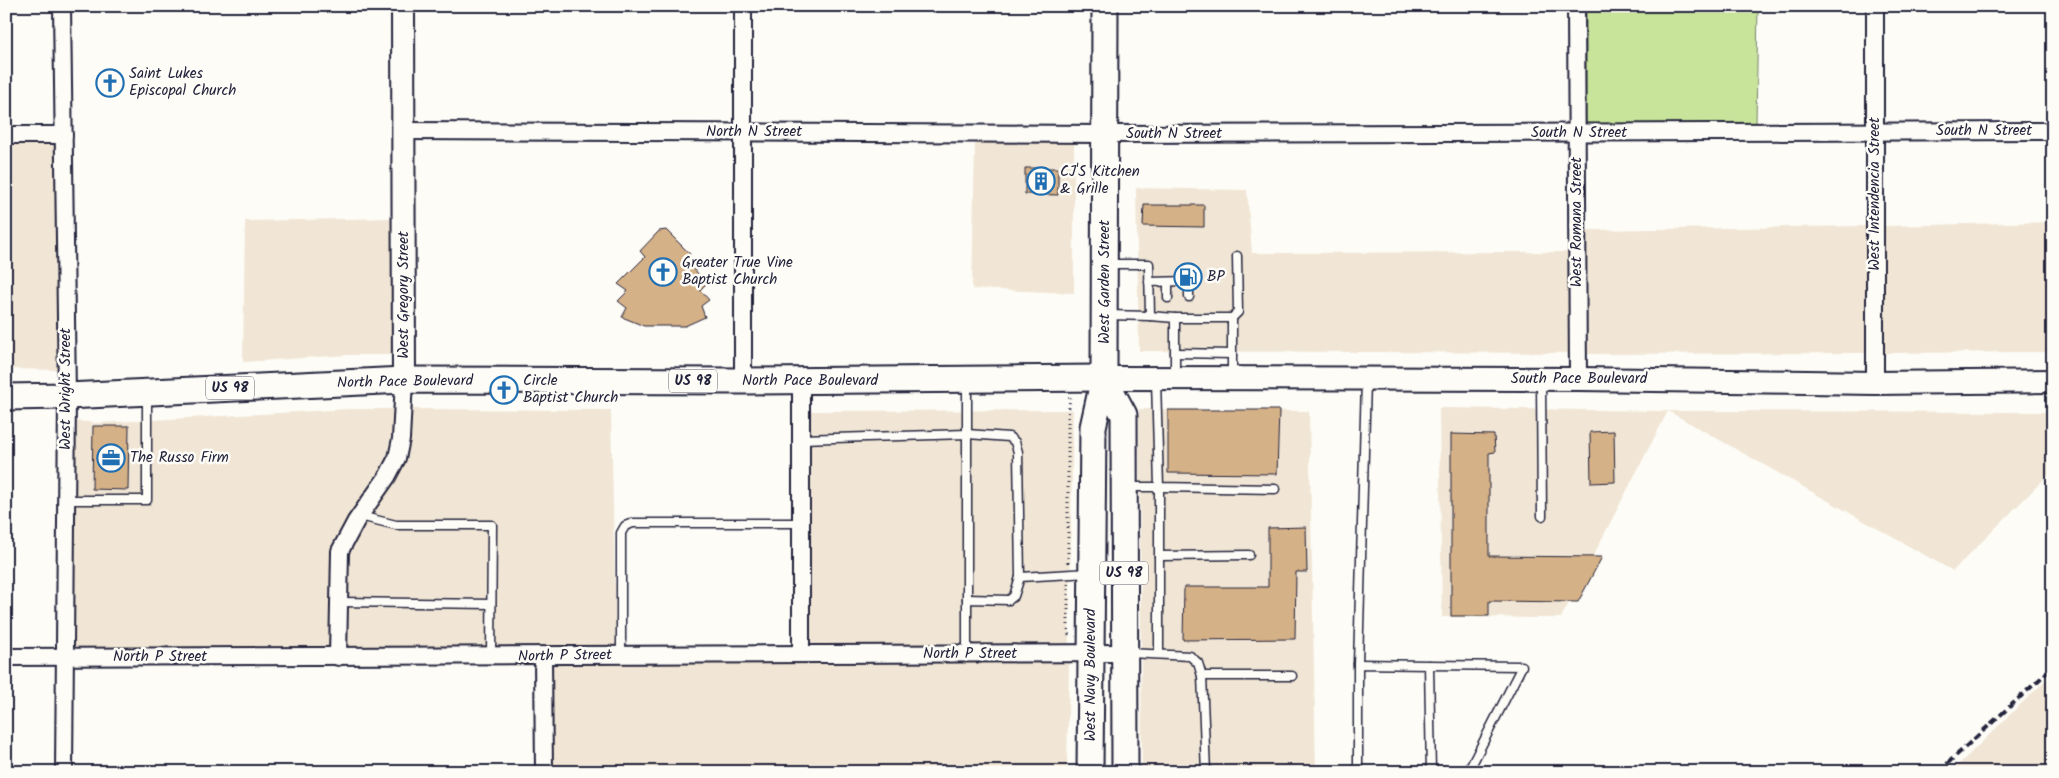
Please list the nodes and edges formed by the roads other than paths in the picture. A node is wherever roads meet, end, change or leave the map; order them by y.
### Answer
1 (62, 6) edge
2 (403, 6) edge
3 (743, 6) edge
4 (1105, 6) edge
5 (1576, 6) edge
6 (1875, 6) edge
7 (403, 131) junction
8 (2053, 131) edge
9 (743, 132) junction
10 (1876, 132) junction
11 (1576, 133) junction
12 (1105, 134) junction
13 (6, 135) edge
14 (64, 135) junction
15 (1237, 256) dead end
16 (1105, 264) junction
17 (1150, 282) junction
18 (1168, 282) junction
19 (1189, 297) dead end
20 (1168, 298) dead end
21 (1105, 314) junction
22 (1150, 316) junction
23 (1171, 316) junction
24 (1232, 318) junction
25 (1175, 353) junction
26 (1232, 354) junction
27 (1104, 378) junction
28 (1578, 378) junction
29 (1165, 379) junction
30 (1232, 379) junction
31 (1366, 379) junction
32 (1541, 379) junction
33 (404, 380) junction
34 (968, 380) junction
35 (743, 381) junction
36 (801, 381) junction
37 (2053, 381) edge
38 (1875, 383) junction
39 (147, 392) junction
40 (67, 396) junction
41 (6, 397) edge
42 (967, 434) junction
43 (801, 439) junction
44 (1159, 487) junction
45 (1124, 488) junction
46 (1275, 489) dead end
47 (66, 500) junction
48 (360, 516) junction
49 (1542, 516) dead end
50 (801, 523) junction
51 (1249, 555) dead end
52 (1159, 556) junction
53 (1091, 572) junction
54 (1020, 578) junction
55 (967, 599) junction
56 (339, 602) junction
57 (492, 604) junction
58 (1124, 653) junction
59 (801, 654) junction
60 (967, 654) junction
61 (1159, 654) junction
62 (620, 655) junction
63 (1090, 655) junction
64 (491, 656) junction
65 (543, 656) junction
66 (6, 657) edge
67 (65, 657) junction
68 (338, 657) junction
69 (1358, 664) junction
70 (1429, 665) junction
71 (1202, 676) junction
72 (1292, 676) dead end
73 (64, 772) edge
74 (544, 772) edge
75 (1090, 772) edge
76 (1125, 772) edge
77 (1206, 772) edge
78 (1358, 772) edge
79 (1431, 772) edge
80 (1468, 772) edge

1 - 14 street, West Wright Street
2 - 7 main road, West Gregory Street
3 - 9 street
4 - 12 main road, West Garden Street
5 - 11 street, West Romana Street
6 - 10 street, West Intendencia Street
7 - 9 street, North N Street
7 - 33 main road, West Gregory Street
8 - 10 street, South N Street
9 - 12 street, North N Street
9 - 35 street
10 - 11 street, South N Street
10 - 38 street, West Intendencia Street
11 - 12 street, South N Street
11 - 28 street, West Romana Street
12 - 16 main road, West Garden Street
13 - 14 street
14 - 40 street, West Wright Street
15 - 24 lane
16 - 17 lane
16 - 21 main road, West Garden Street
17 - 18 lane
17 - 22 lane
18 - 19 lane
18 - 20 lane
21 - 22 lane
21 - 27 main road, West Garden Street
22 - 23 lane
23 - 24 lane
23 - 25 lane
24 - 26 lane
25 - 26 lane
25 - 29 lane
26 - 30 lane
27 - 29 main road, South Pace Boulevard
27 - 34 main road, North Pace Boulevard / US 98
27 - 45 main road, US 98
27 - 53 main road, West Navy Boulevard / US 98
28 - 32 main road, South Pace Boulevard
28 - 38 main road, South Pace Boulevard
29 - 30 main road, South Pace Boulevard
29 - 44 lane
30 - 31 main road, South Pace Boulevard
31 - 32 main road, South Pace Boulevard
31 - 69 lane
32 - 49 lane
33 - 35 main road, North Pace Boulevard / US 98
33 - 39 main road, North Pace Boulevard / US 98
33 - 48 street, West Gregory Street
34 - 36 main road, North Pace Boulevard / US 98
34 - 42 lane
35 - 36 main road, North Pace Boulevard / US 98
36 - 43 street
37 - 38 main road, South Pace Boulevard
39 - 40 main road, North Pace Boulevard / US 98
39 - 47 lane
40 - 41 main road, North Pace Boulevard / US 98
40 - 47 street, West Wright Street
42 - 43 lane
42 - 54 lane
42 - 55 lane
43 - 50 street
44 - 45 lane
44 - 46 lane
44 - 52 lane
45 - 58 main road, US 98
47 - 67 street, West Wright Street
48 - 56 street, West Gregory Street
48 - 57 lane
50 - 59 street
50 - 62 lane
51 - 52 lane
52 - 61 lane
53 - 54 lane
53 - 63 main road, West Navy Boulevard / US 98
54 - 55 lane
55 - 60 lane
56 - 57 lane
56 - 68 street, West Gregory Street
57 - 64 lane
58 - 61 lane
58 - 63 street, North P Street
58 - 76 main road, US 98
59 - 60 street, North P Street
59 - 62 street, North P Street
60 - 63 street, North P Street
61 - 71 lane
62 - 65 street, North P Street
63 - 75 main road, West Navy Boulevard / US 98
64 - 65 street, North P Street
64 - 68 street, North P Street
65 - 74 street
66 - 67 street, North P Street
67 - 68 street, North P Street
67 - 73 street, West Wright Street
69 - 70 lane
69 - 78 lane
70 - 79 lane
70 - 80 lane
71 - 72 lane
71 - 77 lane

